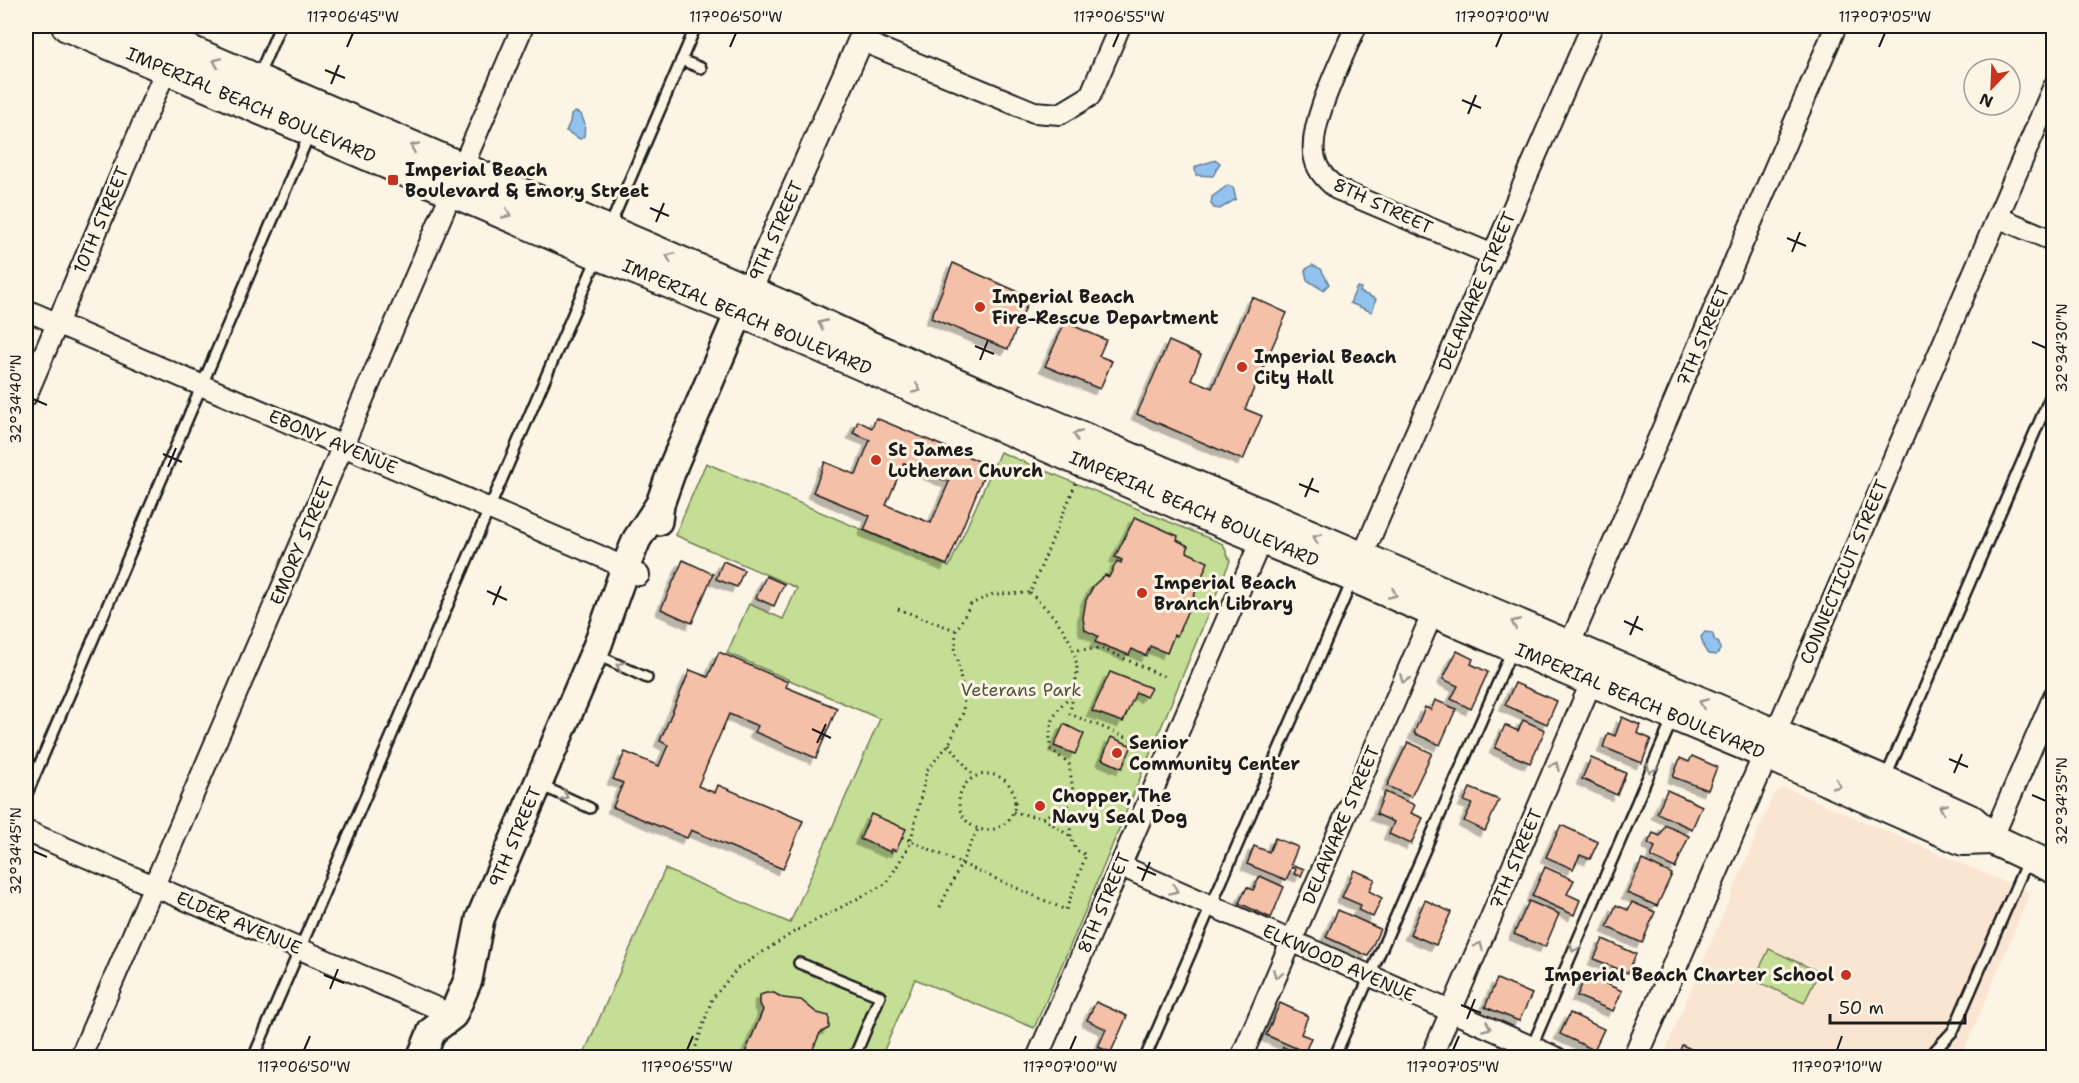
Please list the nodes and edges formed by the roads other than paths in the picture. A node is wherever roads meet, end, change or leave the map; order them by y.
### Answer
1 (67, 26) edge
2 (132, 26) edge
3 (280, 26) edge
4 (523, 26) edge
5 (696, 26) edge
6 (1120, 26) edge
7 (1356, 26) edge
8 (1592, 26) edge
9 (1836, 26) edge
10 (863, 33) edge
11 (172, 56) junction
12 (681, 60) junction
13 (701, 68) dead end
14 (257, 80) junction
15 (2054, 86) edge
16 (311, 130) junction
17 (457, 179) junction
18 (1997, 217) junction
19 (2054, 241) edge
20 (604, 242) junction
21 (1493, 255) junction
22 (744, 301) junction
23 (26, 310) edge
24 (57, 323) junction
25 (200, 385) junction
26 (2054, 388) edge
27 (26, 396) edge
28 (343, 446) junction
29 (489, 509) junction
30 (1267, 528) junction
31 (1358, 567) junction
32 (632, 571) junction
33 (1438, 602) junction
34 (1569, 646) junction
35 (1513, 647) junction
36 (593, 654) junction
37 (1596, 670) junction
38 (647, 678) dead end
39 (2054, 696) edge
40 (1674, 715) junction
41 (1771, 744) junction
42 (1884, 781) junction
43 (538, 784) junction
44 (26, 796) edge
45 (590, 808) dead end
46 (26, 831) edge
47 (1992, 839) junction
48 (2041, 862) edge
49 (1120, 866) junction
50 (154, 886) junction
51 (1211, 906) junction
52 (1291, 942) junction
53 (300, 949) junction
54 (799, 963) dead end
55 (1369, 976) junction
56 (1451, 1011) junction
57 (440, 1018) junction
58 (1529, 1052) edge
59 (80, 1058) edge
60 (253, 1058) edge
61 (421, 1058) edge
62 (854, 1058) edge
63 (1037, 1058) edge
64 (1145, 1058) edge
65 (1241, 1058) edge
66 (1334, 1058) edge
67 (1431, 1058) edge
68 (1557, 1058) edge
69 (1635, 1058) edge
70 (1928, 1058) edge

1 - 11 main road, IMPERIAL BEACH BOULEVARD
2 - 11 main road, IMPERIAL BEACH BOULEVARD
3 - 14 lane
4 - 17 street, EMORY STREET
5 - 12 lane
6 - 10 street
7 - 21 street, 8TH STREET
8 - 21 street, DELAWARE STREET
9 - 34 street, 7TH STREET
10 - 22 street, 9TH STREET
14 -> 11 main road, IMPERIAL BEACH BOULEVARD
11 - 16 main road, IMPERIAL BEACH BOULEVARD
11 - 24 street, 10TH STREET
12 - 13 lane
12 - 20 lane
17 -> 14 main road, IMPERIAL BEACH BOULEVARD
15 - 18 street, CONNECTICUT STREET
16 - 17 main road, IMPERIAL BEACH BOULEVARD
16 - 25 lane
17 - 20 main road, IMPERIAL BEACH BOULEVARD
17 - 28 street, EMORY STREET
18 - 19 street
18 - 41 street, CONNECTICUT STREET
20 - 22 main road, IMPERIAL BEACH BOULEVARD
20 - 29 lane
21 - 31 street, DELAWARE STREET
22 - 30 main road, IMPERIAL BEACH BOULEVARD
22 - 32 main road, 9TH STREET
23 - 24 street, EBONY AVENUE
24 - 25 street, EBONY AVENUE
24 - 27 street, 10TH STREET
25 - 28 street, EBONY AVENUE
25 - 44 lane
26 - 42 lane
28 - 29 street, EBONY AVENUE
28 - 50 street, EMORY STREET
29 - 32 street, EBONY AVENUE
29 - 53 lane
30 - 31 main road, IMPERIAL BEACH BOULEVARD
30 - 49 street, 8TH STREET
31 - 33 main road, IMPERIAL BEACH BOULEVARD
31 - 51 lane
32 - 36 main road, 9TH STREET
34 -> 33 main road, IMPERIAL BEACH BOULEVARD
33 - 35 main road, IMPERIAL BEACH BOULEVARD
33 -> 52 street, DELAWARE STREET
34 - 37 main road, IMPERIAL BEACH BOULEVARD
35 - 37 main road, IMPERIAL BEACH BOULEVARD
35 - 55 lane
38 -> 36 lane
36 - 43 main road, 9TH STREET
37 - 40 main road, IMPERIAL BEACH BOULEVARD
41 -> 37 main road, IMPERIAL BEACH BOULEVARD
56 -> 37 street, 7TH STREET
39 - 47 street
40 - 41 main road, IMPERIAL BEACH BOULEVARD
40 -> 58 lane
41 - 42 main road, IMPERIAL BEACH BOULEVARD
41 -> 47 main road, IMPERIAL BEACH BOULEVARD
41 - 69 street, CONNECTICUT STREET
47 -> 42 main road, IMPERIAL BEACH BOULEVARD
43 -> 45 lane
43 - 57 main road, 9TH STREET
46 - 50 street, ELDER AVENUE
47 - 48 main road, IMPERIAL BEACH BOULEVARD
48 - 70 lane
49 -> 51 street, ELKWOOD AVENUE
49 - 63 street, 8TH STREET
50 - 53 street, ELDER AVENUE
50 - 59 street, EMORY STREET
51 - 52 street, ELKWOOD AVENUE
51 - 64 lane
52 - 55 street, ELKWOOD AVENUE
52 -> 65 street, DELAWARE STREET
53 - 57 street, ELDER AVENUE
53 - 60 lane
54 - 62 lane
55 - 56 street, ELKWOOD AVENUE
55 - 66 lane
56 -> 58 street, ELKWOOD AVENUE
56 - 67 street, 7TH STREET
57 - 61 main road, 9TH STREET
58 - 68 street, ELKWOOD AVENUE

